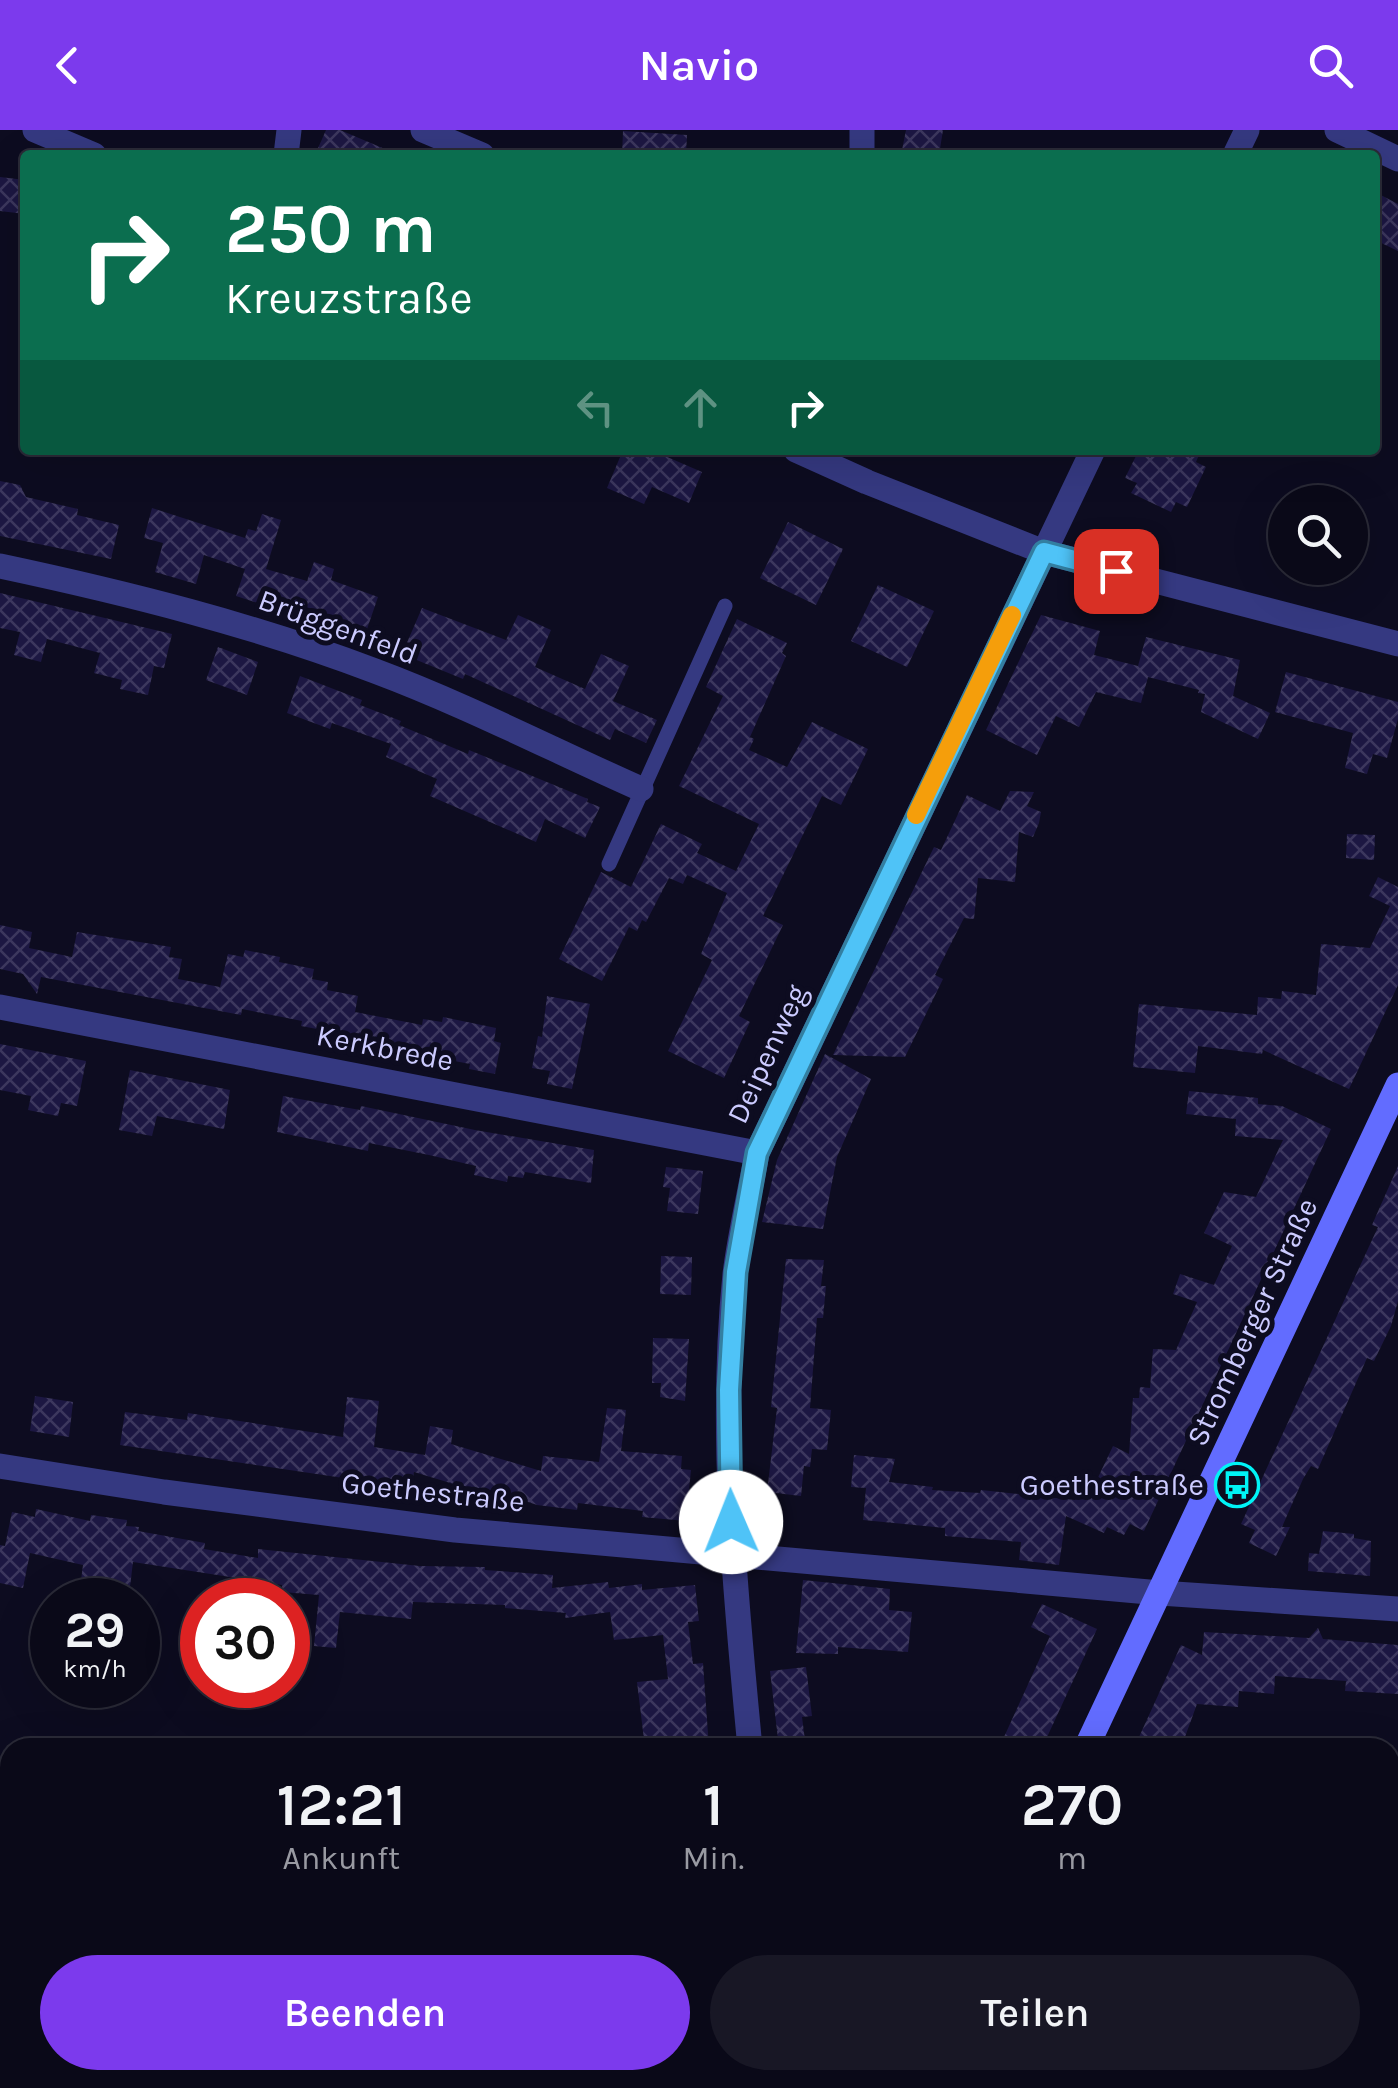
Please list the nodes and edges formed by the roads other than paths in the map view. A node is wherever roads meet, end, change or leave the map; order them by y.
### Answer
1 (35, 130) edge
2 (423, 130) edge
3 (1337, 130) edge
4 (82, 150) edge
5 (470, 150) edge
6 (1379, 150) edge
7 (807, 455) edge
8 (1091, 455) edge
9 (1044, 552) junction
10 (0, 566) edge
11 (725, 606) dead end
12 (1398, 644) edge
13 (641, 789) junction
14 (609, 864) dead end
15 (0, 1007) edge
16 (1398, 1085) edge
17 (757, 1153) junction
18 (0, 1466) edge
19 (731, 1554) junction
20 (1160, 1593) junction
21 (1398, 1609) edge
22 (749, 1738) edge
23 (1091, 1738) edge

1 - 4 street
2 - 5 street
3 - 6 street
7 - 9 street
8 - 9 street, Deipenweg
9 - 12 street
9 - 17 street, Deipenweg
10 - 13 street, Brüggenfeld
11 - 13 lane
13 - 14 lane
15 - 17 street, Kerkbrede
16 - 20 main road, Stromberger Straße
17 - 19 street, Deipenweg
18 - 19 street, Goethestraße
19 - 20 street, Goethestraße
19 - 22 street, Deipenweg
20 - 21 street, Goethestraße
20 - 23 main road, Stromberger Straße

